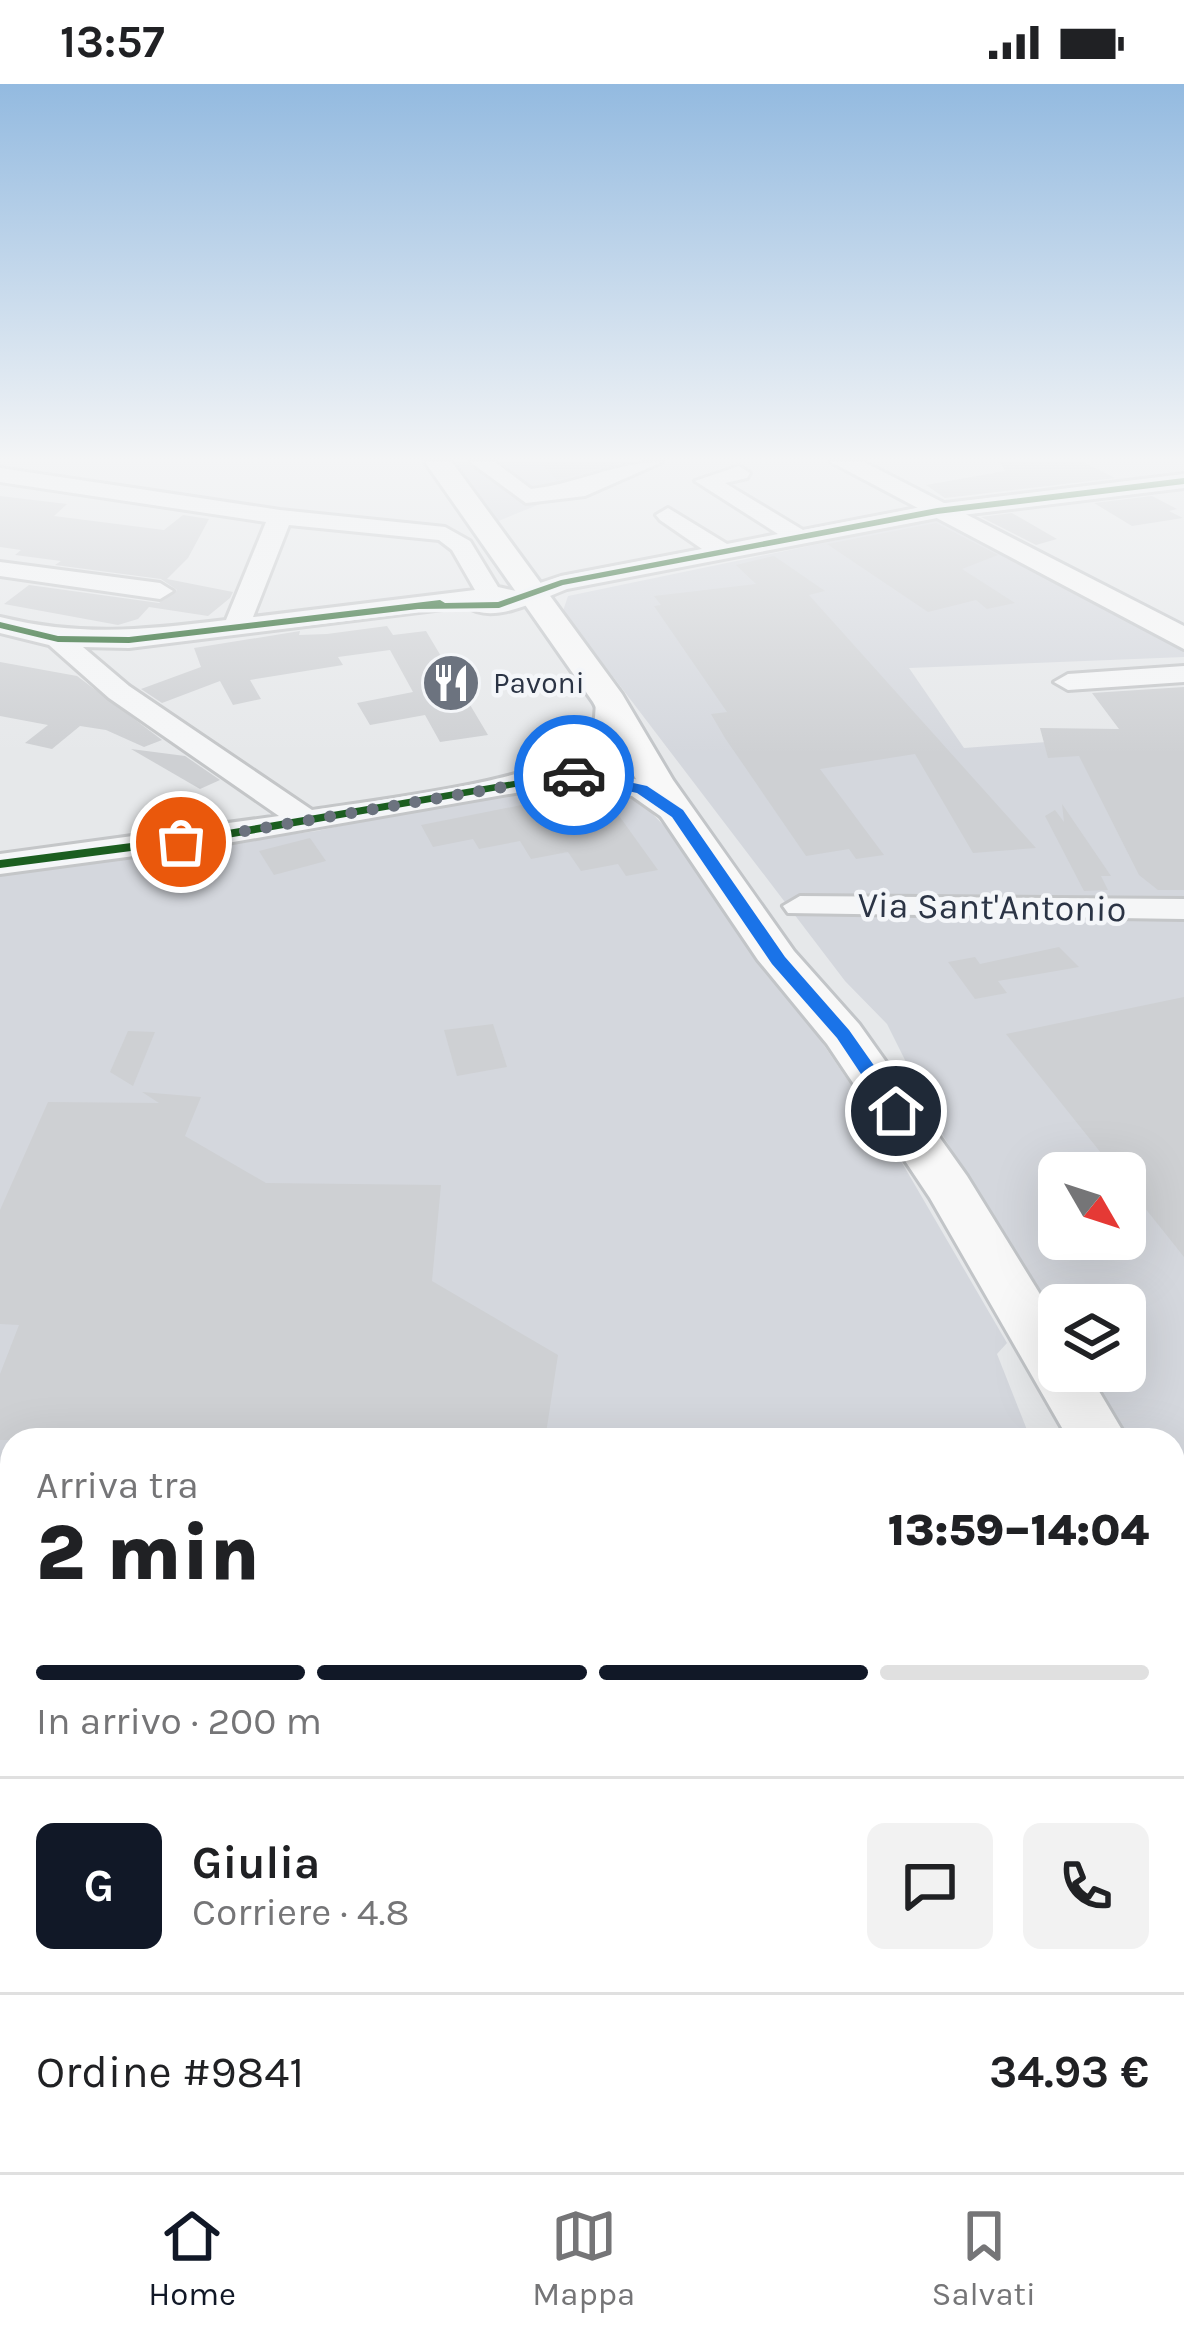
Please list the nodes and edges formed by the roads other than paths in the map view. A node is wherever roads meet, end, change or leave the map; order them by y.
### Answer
1 (263, 559) edge
2 (466, 559) edge
3 (508, 559) edge
4 (693, 559) edge
5 (1030, 559) edge
6 (6, 575) edge
7 (586, 581) junction
8 (526, 584) junction
9 (160, 591) dead end
10 (479, 600) junction
11 (0, 625) edge
12 (236, 627) junction
13 (559, 629) junction
14 (58, 639) junction
15 (1184, 639) edge
16 (1184, 674) edge
17 (1068, 682) dead end
18 (610, 701) junction
19 (635, 740) junction
20 (539, 778) junction
21 (677, 813) junction
22 (307, 820) junction
23 (0, 864) edge
24 (800, 906) dead end
25 (1184, 909) edge
26 (843, 1034) junction
27 (1092, 1428) edge

1 - 12 street
2 - 10 street
3 - 8 main road
4 - 7 street
5 - 15 main road
6 - 9 street
7 - 8 street
7 - 13 street
8 - 10 street
8 - 13 main road
10 - 12 street
10 - 13 street
11 - 14 street
12 - 14 street
13 - 18 main road
14 - 22 street
16 - 17 street
18 - 19 main road
18 - 20 street
19 - 21 main road
19 - 26 main road
20 - 21 street
20 - 22 street
21 - 26 main road
22 - 23 street
24 - 25 street, Via Sant'Antonio
26 - 27 main road

